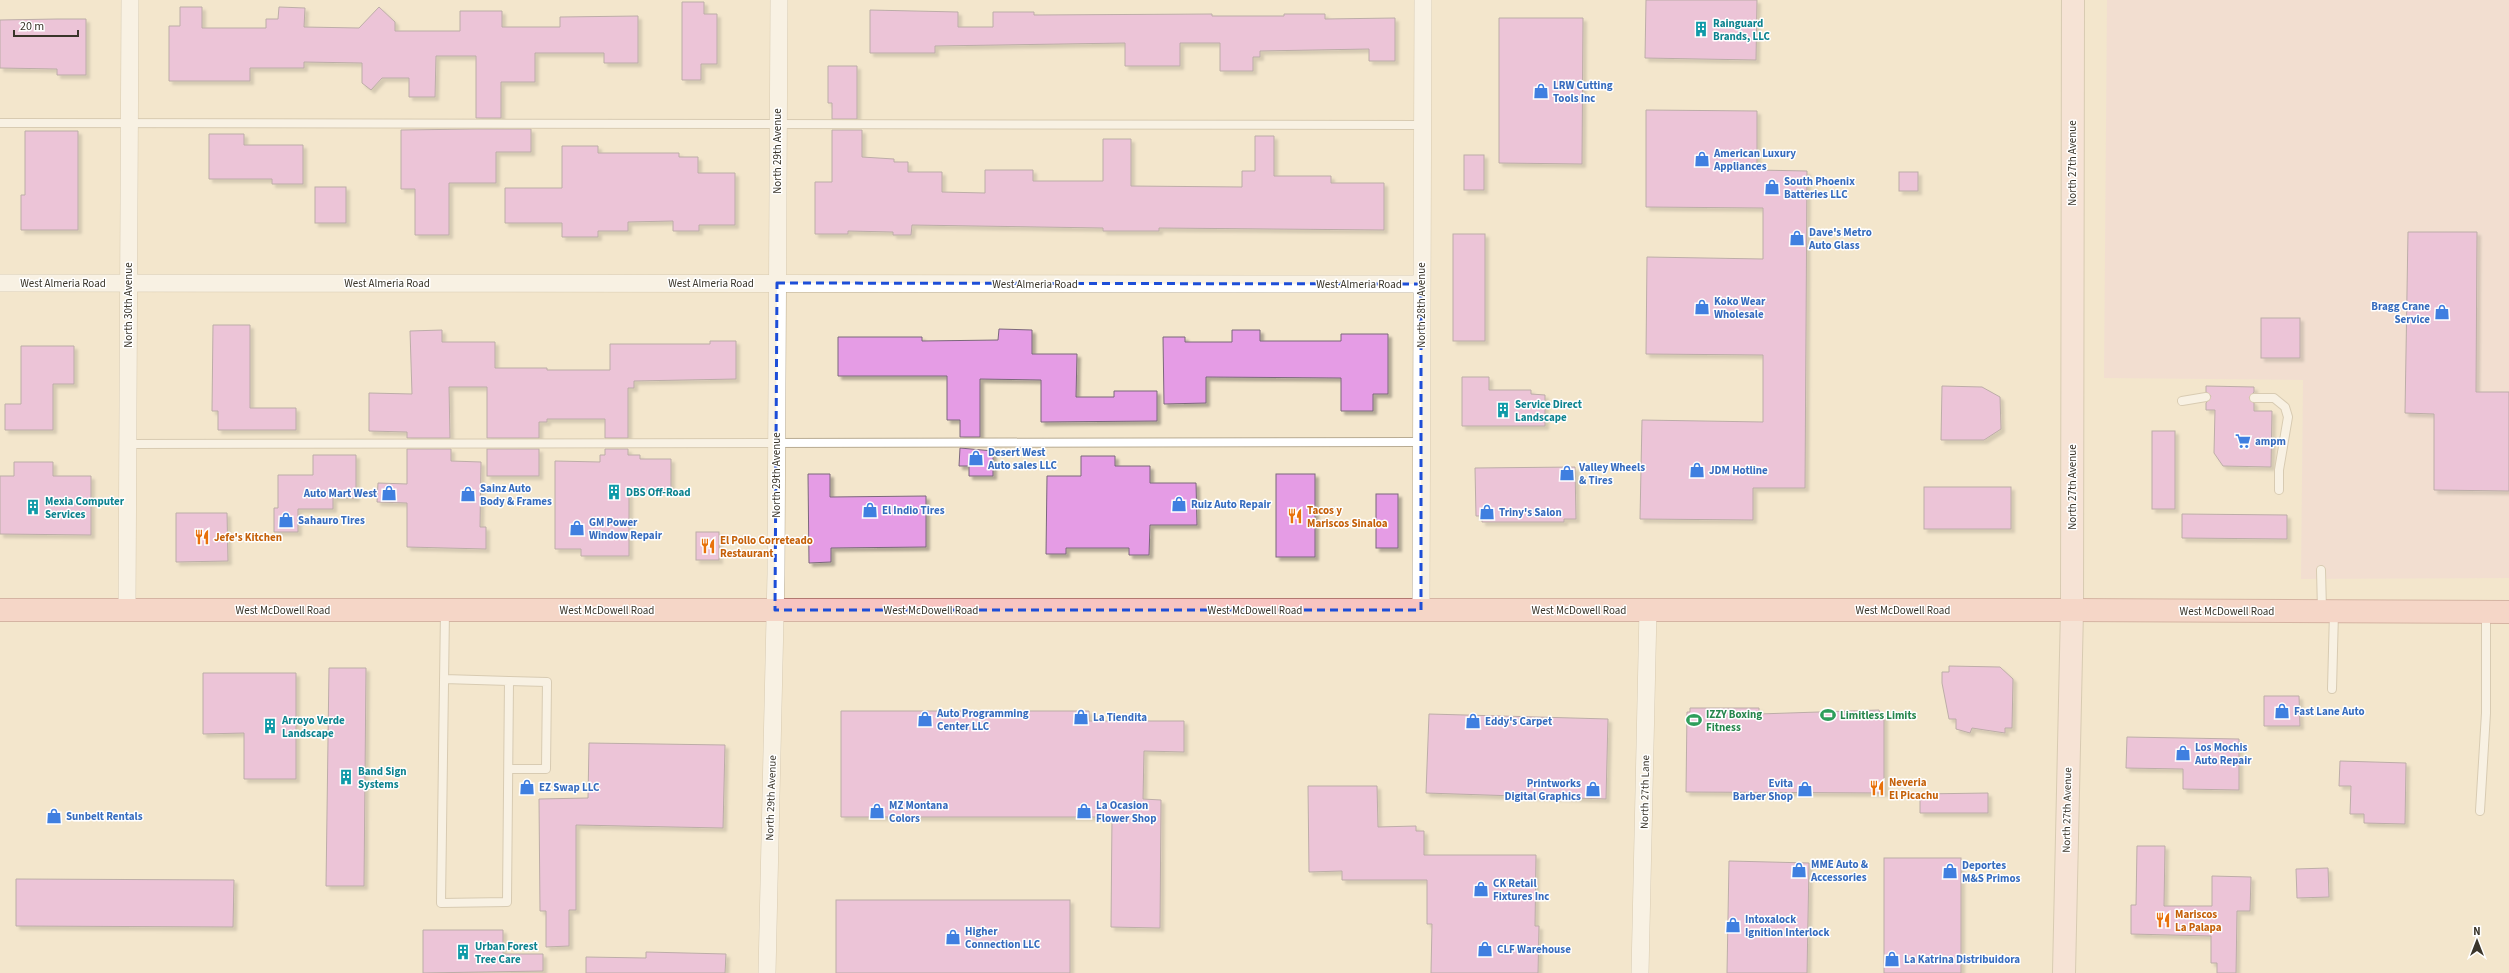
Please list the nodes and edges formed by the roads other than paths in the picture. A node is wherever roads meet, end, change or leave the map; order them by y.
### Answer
1 (130, 0) edge
2 (778, 0) edge
3 (1423, 0) edge
4 (2073, 0) edge
5 (0, 123) edge
6 (129, 123) junction
7 (777, 124) junction
8 (1421, 125) junction
9 (0, 283) edge
10 (128, 283) junction
11 (777, 283) junction
12 (1421, 284) junction
13 (2206, 398) dead end
14 (2254, 398) dead end
15 (2182, 401) dead end
16 (1420, 442) junction
17 (776, 443) junction
18 (128, 444) junction
19 (2279, 490) dead end
20 (2321, 570) dead end
21 (0, 610) edge
22 (127, 610) junction
23 (445, 610) junction
24 (775, 610) junction
25 (1421, 610) junction
26 (1648, 610) junction
27 (2072, 610) junction
28 (2328, 611) junction
29 (2486, 612) junction
30 (2509, 612) edge
31 (444, 679) junction
32 (509, 681) junction
33 (2332, 689) dead end
34 (508, 769) junction
35 (2480, 811) dead end
36 (767, 973) edge
37 (1640, 973) edge
38 (2064, 973) edge

1 - 6 street, North 30th Avenue
2 - 7 street, North 29th Avenue
3 - 8 street, North 28th Avenue
4 - 27 main road, North 27th Avenue
5 - 6 lane
6 - 7 lane
6 - 10 street, North 30th Avenue
7 - 8 lane
7 - 11 street, North 29th Avenue
8 - 12 street, North 28th Avenue
9 - 10 street, West Almeria Road
10 - 11 street, West Almeria Road
10 - 18 street, North 30th Avenue
11 - 12 street, West Almeria Road
11 - 17 street, North 29th Avenue
12 - 16 street, North 28th Avenue
13 - 15 lane
14 - 19 lane
16 - 17 lane
16 - 25 street, North 28th Avenue
17 - 18 lane
17 - 24 street, North 29th Avenue
18 - 22 street, North 30th Avenue
20 - 28 lane
21 - 22 main road, West McDowell Road
22 - 23 main road, West McDowell Road
23 - 24 main road, West McDowell Road
23 - 31 lane
24 - 25 main road, West McDowell Road
24 - 36 street, North 29th Avenue
25 - 26 main road, West McDowell Road
26 - 27 main road, West McDowell Road
26 - 37 street, North 27th Lane
27 - 28 main road, West McDowell Road
27 - 38 main road, North 27th Avenue
28 - 29 main road, West McDowell Road
28 - 33 lane
29 - 30 main road, West McDowell Road
29 - 35 lane
31 - 32 lane
31 - 34 lane
32 - 34 lane
32 - 34 lane

